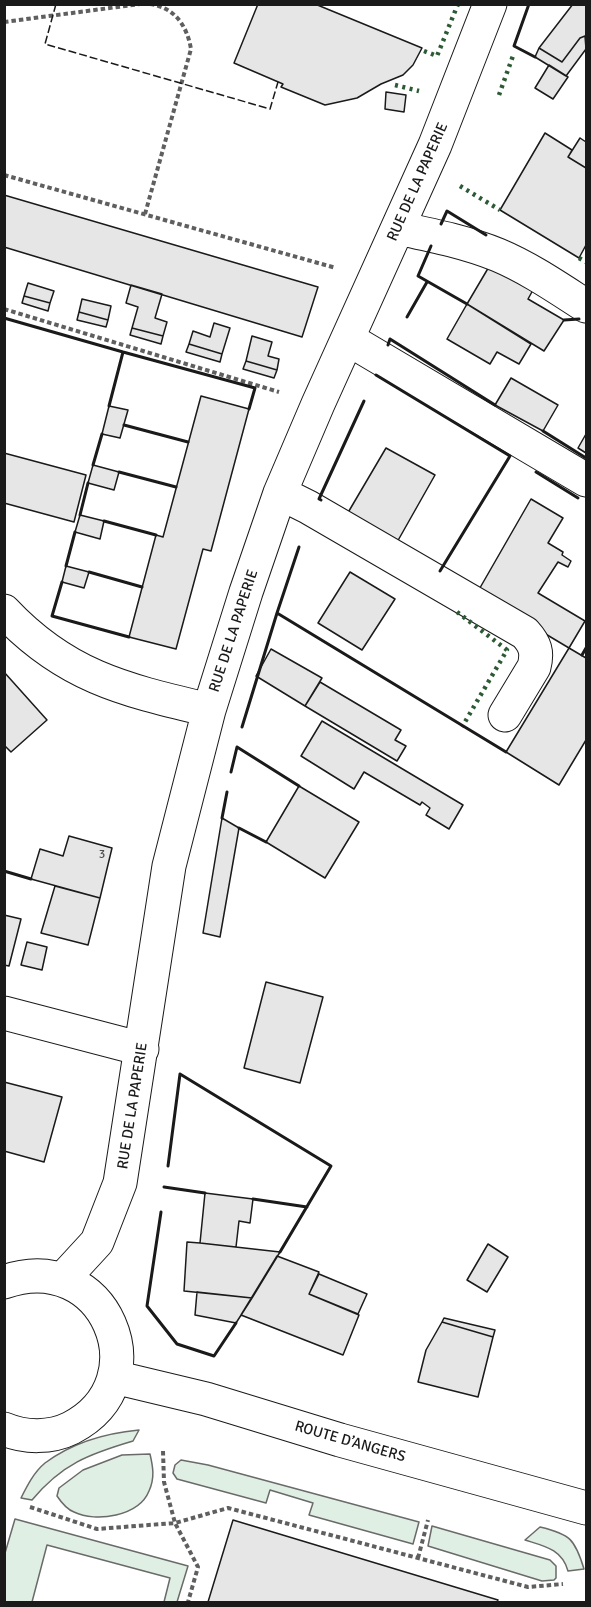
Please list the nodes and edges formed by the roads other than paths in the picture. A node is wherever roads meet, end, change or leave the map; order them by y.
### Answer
1 (490, 4) edge
2 (398, 228) junction
3 (586, 306) edge
4 (348, 339) junction
5 (586, 480) edge
6 (280, 493) junction
7 (4, 611) edge
8 (209, 710) junction
9 (505, 715) dead end
10 (4, 1013) edge
11 (142, 1049) junction
12 (63, 1279) junction
13 (4, 1282) edge
14 (114, 1377) junction
15 (6, 1436) edge
16 (586, 1508) edge

1 - 2 street, RUE DE LA PAPERIE
2 - 3 street
2 - 4 street, RUE DE LA PAPERIE
4 - 5 street
4 - 6 street, RUE DE LA PAPERIE
6 - 8 street, RUE DE LA PAPERIE
6 - 9 street
7 - 8 street
8 - 11 street, RUE DE LA PAPERIE
10 - 11 street
11 - 12 street, RUE DE LA PAPERIE
12 - 13 street
12 - 14 street
14 - 15 street
14 - 16 street, ROUTE D’ANGERS

